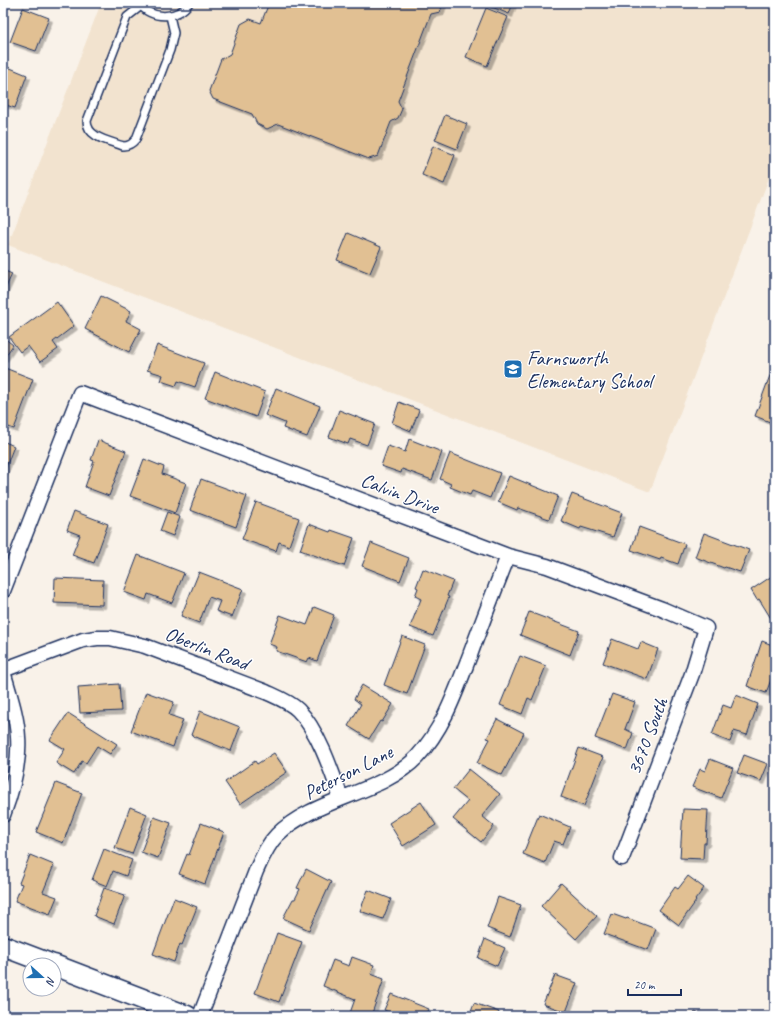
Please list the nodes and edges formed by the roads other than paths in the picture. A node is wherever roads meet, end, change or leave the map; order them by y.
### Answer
1 (189, 3) edge
2 (140, 4) edge
3 (170, 16) junction
4 (508, 556) junction
5 (3, 591) edge
6 (706, 628) joint
7 (3, 671) edge
8 (342, 798) junction
9 (3, 815) edge
10 (622, 858) dead end
11 (3, 946) edge
12 (32, 957) edge
13 (62, 968) edge
14 (187, 1016) edge
15 (200, 1016) edge

1 - 3 lane
2 - 3 lane
2 - 3 lane
4 - 5 street, Calvin Drive
4 - 6 street, Calvin Drive
4 - 8 street, Peterson Lane
6 - 10 street, 3670 South
7 - 8 street, Oberlin Road
7 - 9 street
8 - 15 street, Peterson Lane
11 - 12 street
13 - 14 street

